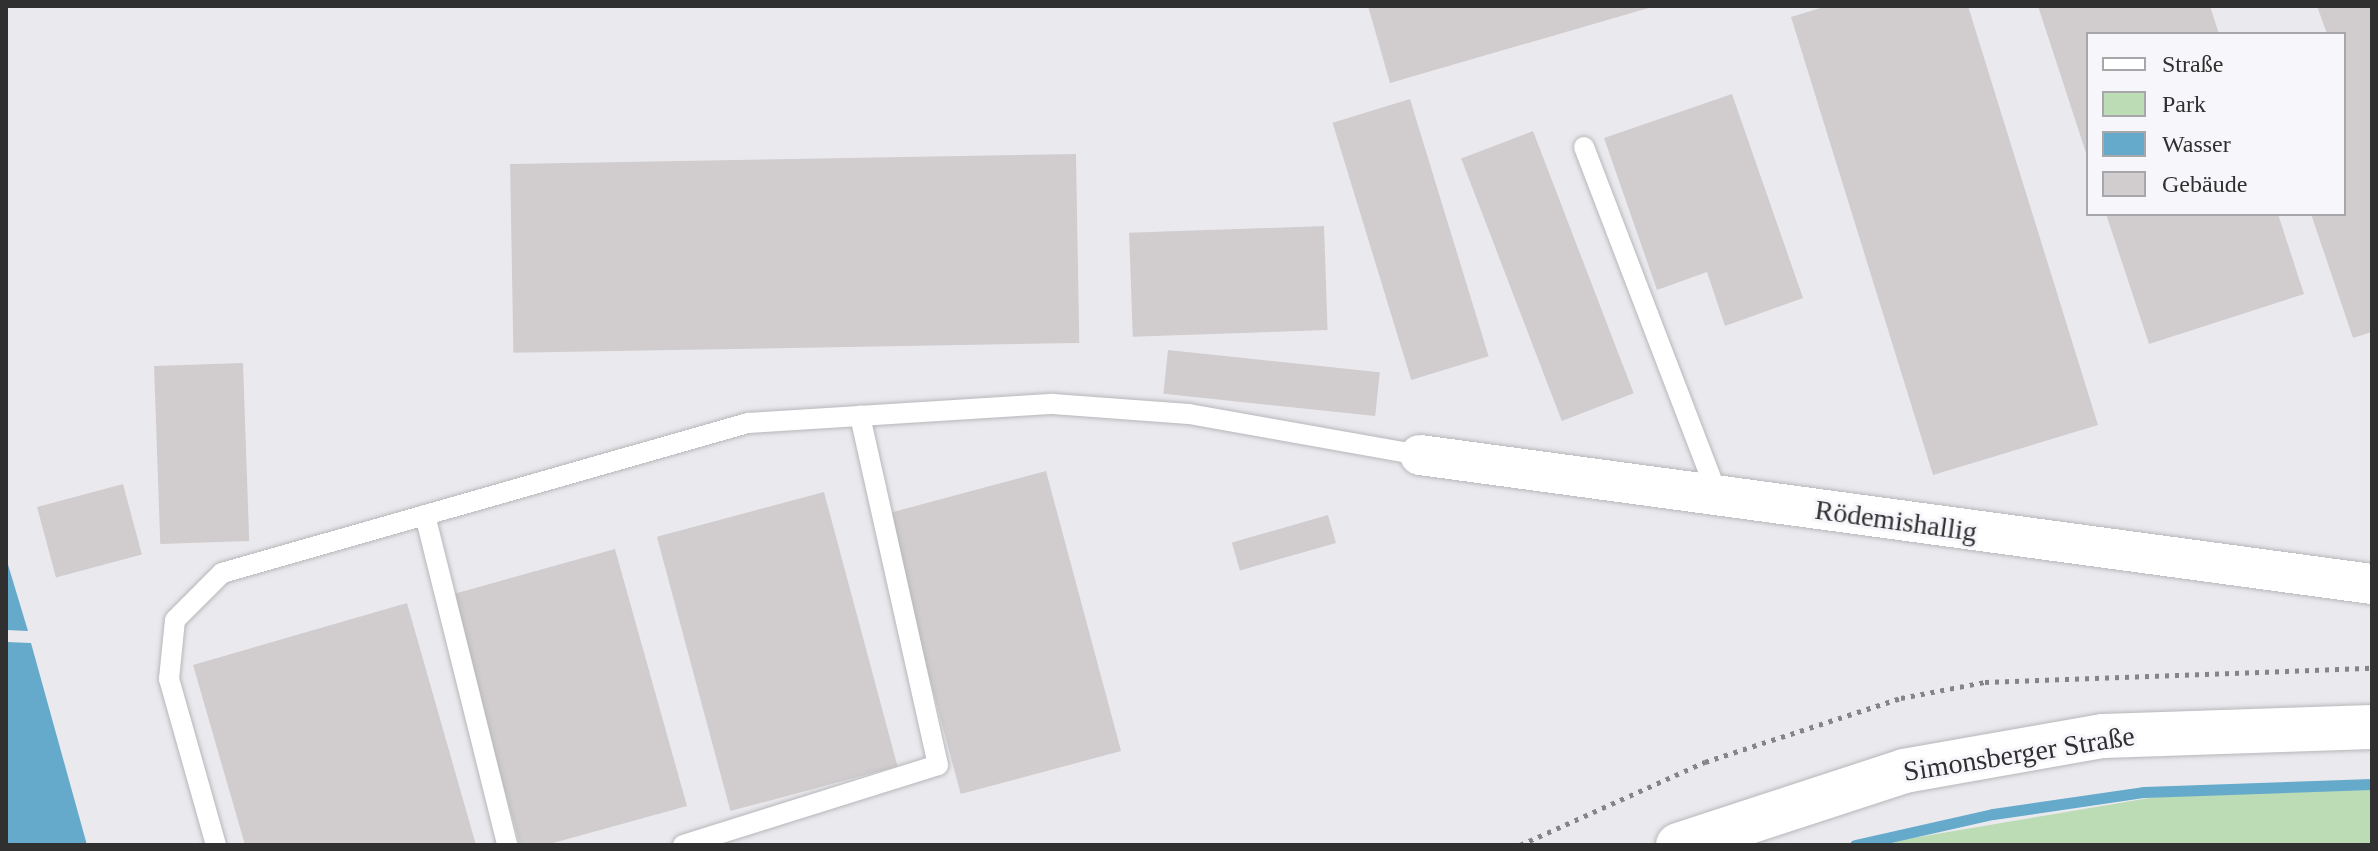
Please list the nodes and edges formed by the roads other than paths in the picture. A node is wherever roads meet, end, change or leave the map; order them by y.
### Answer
1 (1584, 147) dead end
2 (860, 416) junction
3 (1420, 455) joint
4 (1718, 496) junction
5 (425, 515) junction
6 (2372, 584) edge
7 (2372, 727) edge
8 (216, 845) edge
9 (507, 845) edge
10 (683, 845) edge
11 (1678, 845) edge

1 - 4 lane
2 - 3 lane
2 - 5 lane
2 - 10 lane
3 - 4 street, Rödemishallig
4 - 6 street, Rödemishallig
5 - 8 lane
5 - 9 lane
7 - 11 main road, Simonsberger Straße

